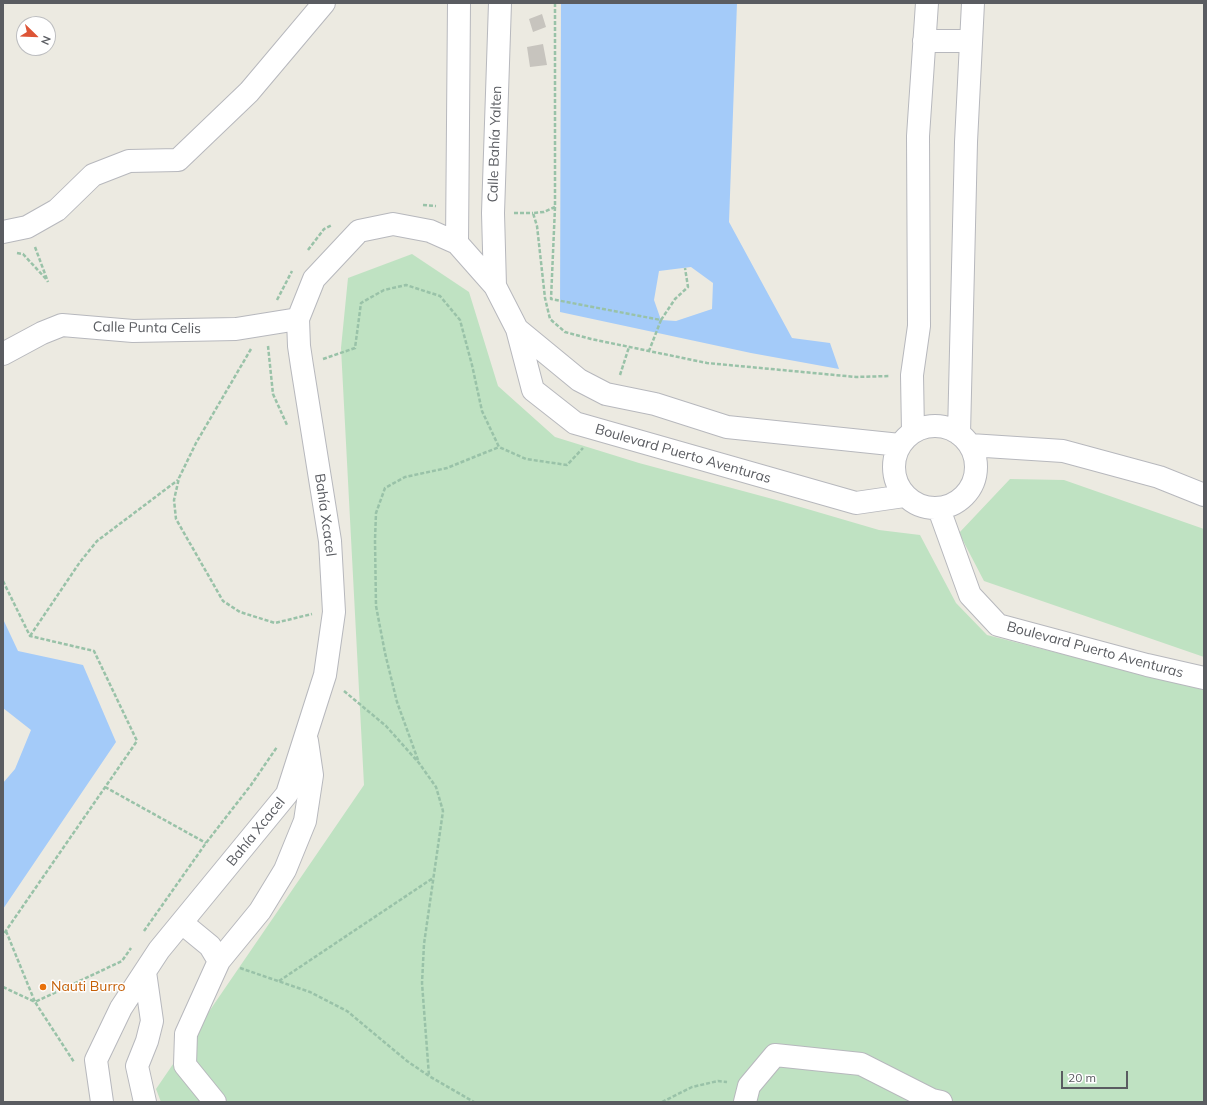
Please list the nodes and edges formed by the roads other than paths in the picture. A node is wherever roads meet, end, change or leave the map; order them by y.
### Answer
1 (324, 3) edge
2 (458, 3) edge
3 (500, 3) edge
4 (927, 3) edge
5 (973, 3) edge
6 (924, 41) junction
7 (971, 41) junction
8 (3, 232) edge
9 (457, 243) junction
10 (495, 286) junction
11 (298, 319) junction
12 (517, 329) junction
13 (3, 354) edge
14 (907, 439) junction
15 (965, 440) junction
16 (1204, 495) edge
17 (904, 496) junction
18 (939, 509) junction
19 (1204, 678) edge
20 (306, 734) junction
21 (182, 923) junction
22 (219, 961) junction
23 (145, 972) junction
24 (747, 1094) edge
25 (934, 1101) edge
26 (102, 1102) edge
27 (145, 1102) edge
28 (215, 1102) edge

1 - 8 street
2 - 9 street
3 - 10 street, Calle Bahía Yalten
4 - 6 street
5 - 7 street
6 - 7 street
6 - 14 street
7 - 15 street
9 - 10 street, Bahía Xcacel
9 - 11 street, Bahía Xcacel
10 - 12 street, Bahía Xcacel
11 - 13 street, Calle Punta Celis
11 - 20 street, Bahía Xcacel
12 - 14 street
12 - 17 street, Boulevard Puerto Aventuras
14 - 15 street
14 - 17 street
15 - 16 street
15 - 18 street
17 - 18 street
18 - 19 street, Boulevard Puerto Aventuras
20 - 21 street, Bahía Xcacel
20 - 22 street
21 - 22 street
21 - 23 street, Bahía Xcacel
22 - 28 street
23 - 26 street, Bahía Xcacel
23 - 27 street
24 - 25 street

